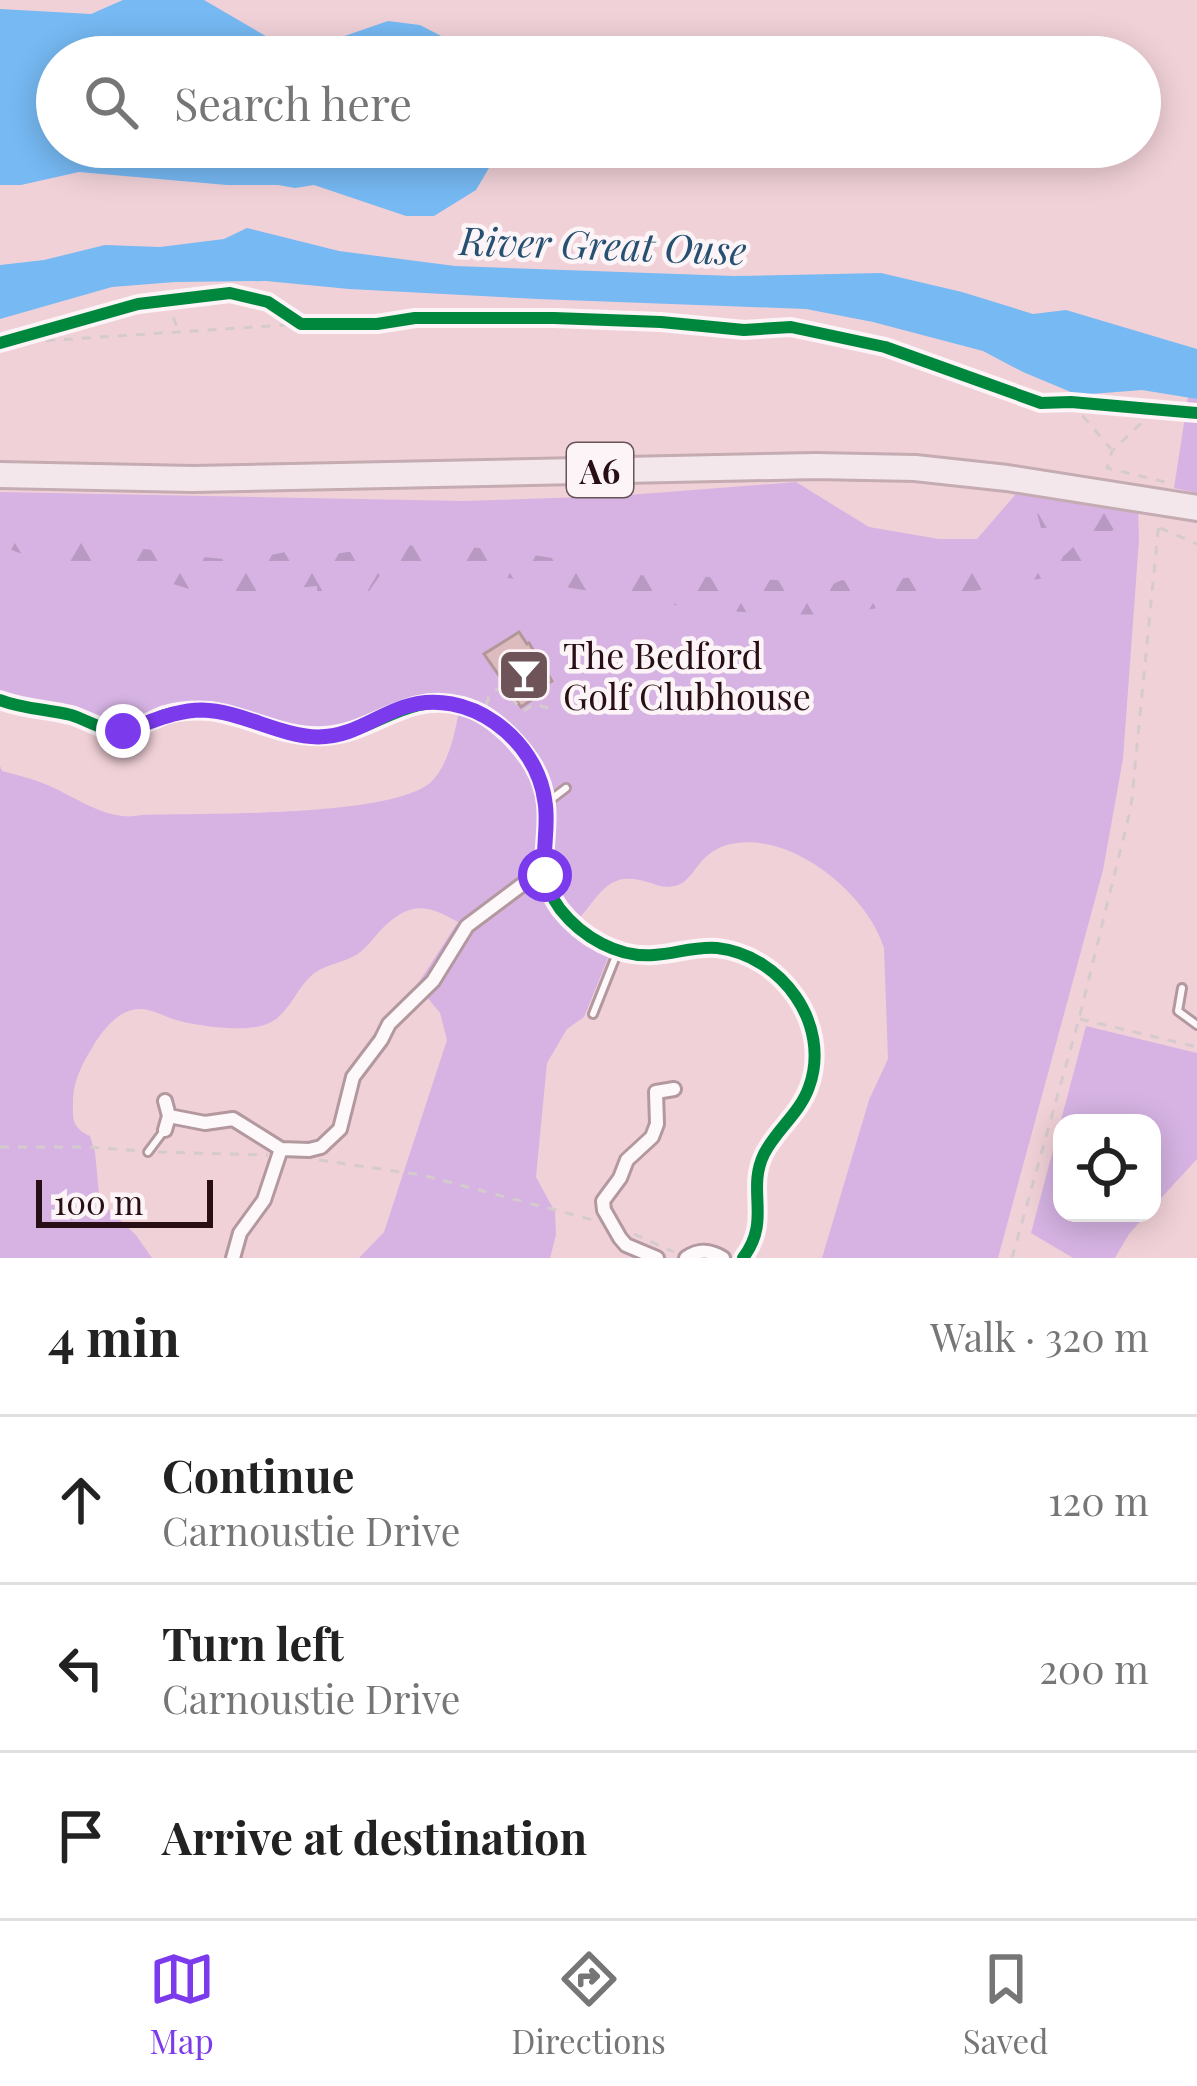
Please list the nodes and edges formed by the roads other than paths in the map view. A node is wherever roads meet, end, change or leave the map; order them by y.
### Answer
1 (0, 475) edge
2 (1197, 508) edge
3 (0, 700) edge
4 (566, 788) dead end
5 (546, 803) junction
6 (545, 875) junction
7 (618, 951) junction
8 (1182, 988) dead end
9 (593, 1014) dead end
10 (1197, 1024) edge
11 (674, 1089) dead end
12 (165, 1100) dead end
13 (167, 1123) junction
14 (148, 1152) road end
15 (280, 1152) junction
16 (631, 1253) edge
17 (233, 1258) edge
18 (657, 1258) edge
19 (686, 1258) edge
20 (723, 1258) edge
21 (743, 1258) edge

1 - 2 highway, A6
3 - 5 street
4 - 5 lane
5 - 6 street
6 - 7 street
6 - 15 street
7 - 9 lane
7 - 21 street
8 - 10 lane
11 - 16 street
12 - 13 street
13 - 14 lane
13 - 15 street
15 - 17 street
16 - 18 street
19 - 20 street

